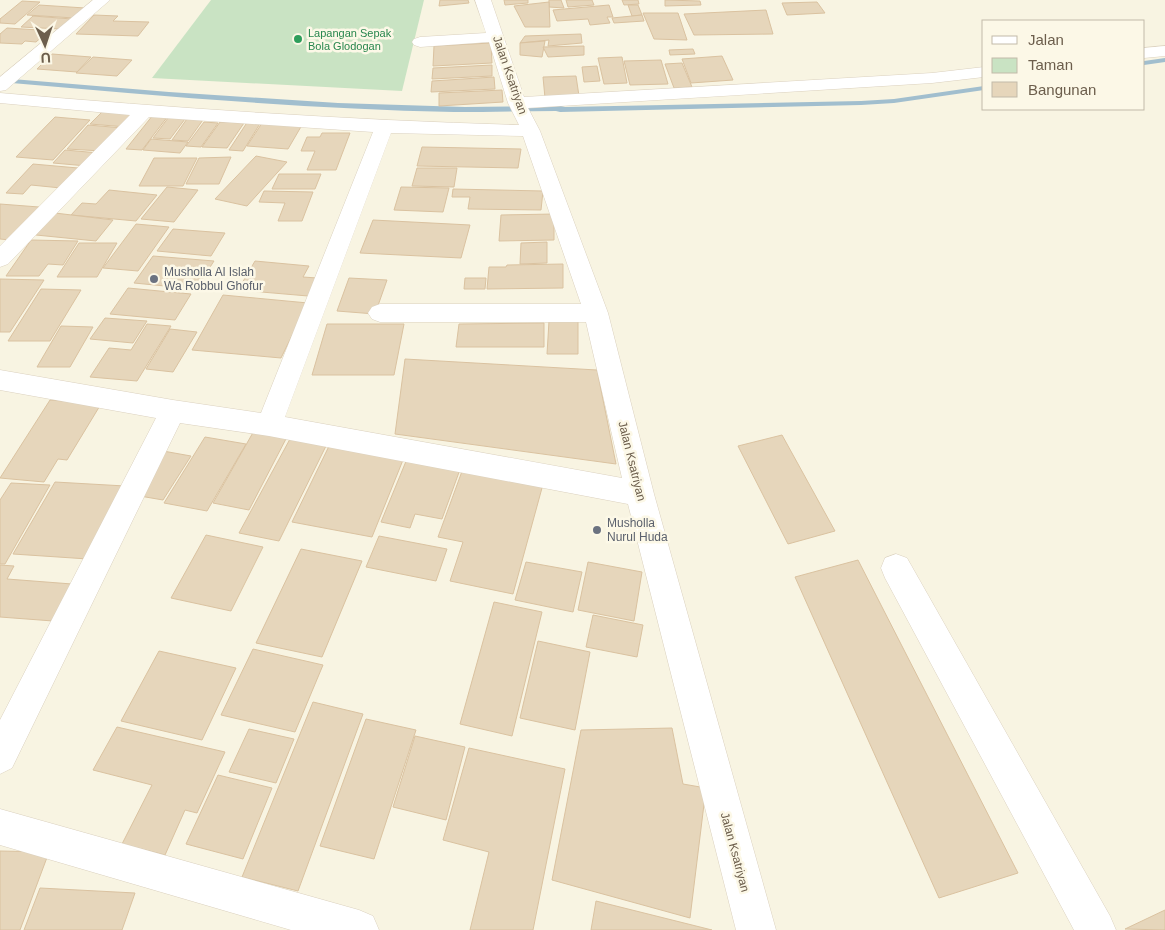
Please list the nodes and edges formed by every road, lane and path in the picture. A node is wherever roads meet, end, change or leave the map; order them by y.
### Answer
1 (102, 0) edge
2 (483, 0) edge
3 (496, 37) junction
4 (420, 42) dead end
5 (1165, 51) edge
6 (1145, 53) edge
7 (982, 72) edge
8 (0, 86) edge
9 (0, 98) edge
10 (144, 111) junction
11 (523, 114) junction
12 (384, 127) junction
13 (0, 259) edge
14 (380, 313) dead end
15 (596, 313) junction
16 (0, 380) edge
17 (172, 411) junction
18 (269, 425) junction
19 (640, 494) junction
20 (896, 568) dead end
21 (0, 756) edge
22 (0, 826) edge
23 (360, 930) edge
24 (756, 930) edge
25 (1096, 930) edge

1 - 8 street
2 - 3 street, Jalan Ksatriyan
3 - 4 street
3 - 11 street, Jalan Ksatriyan
5 - 6 street
7 - 11 street
9 - 10 street
10 - 12 street
10 - 13 street
11 - 12 street
11 - 15 street, Jalan Ksatriyan
12 - 18 street
14 - 15 street
15 - 19 street, Jalan Ksatriyan
16 - 17 street
17 - 18 street
17 - 21 street
18 - 19 street
19 - 24 street, Jalan Ksatriyan
20 - 25 street
22 - 23 street

